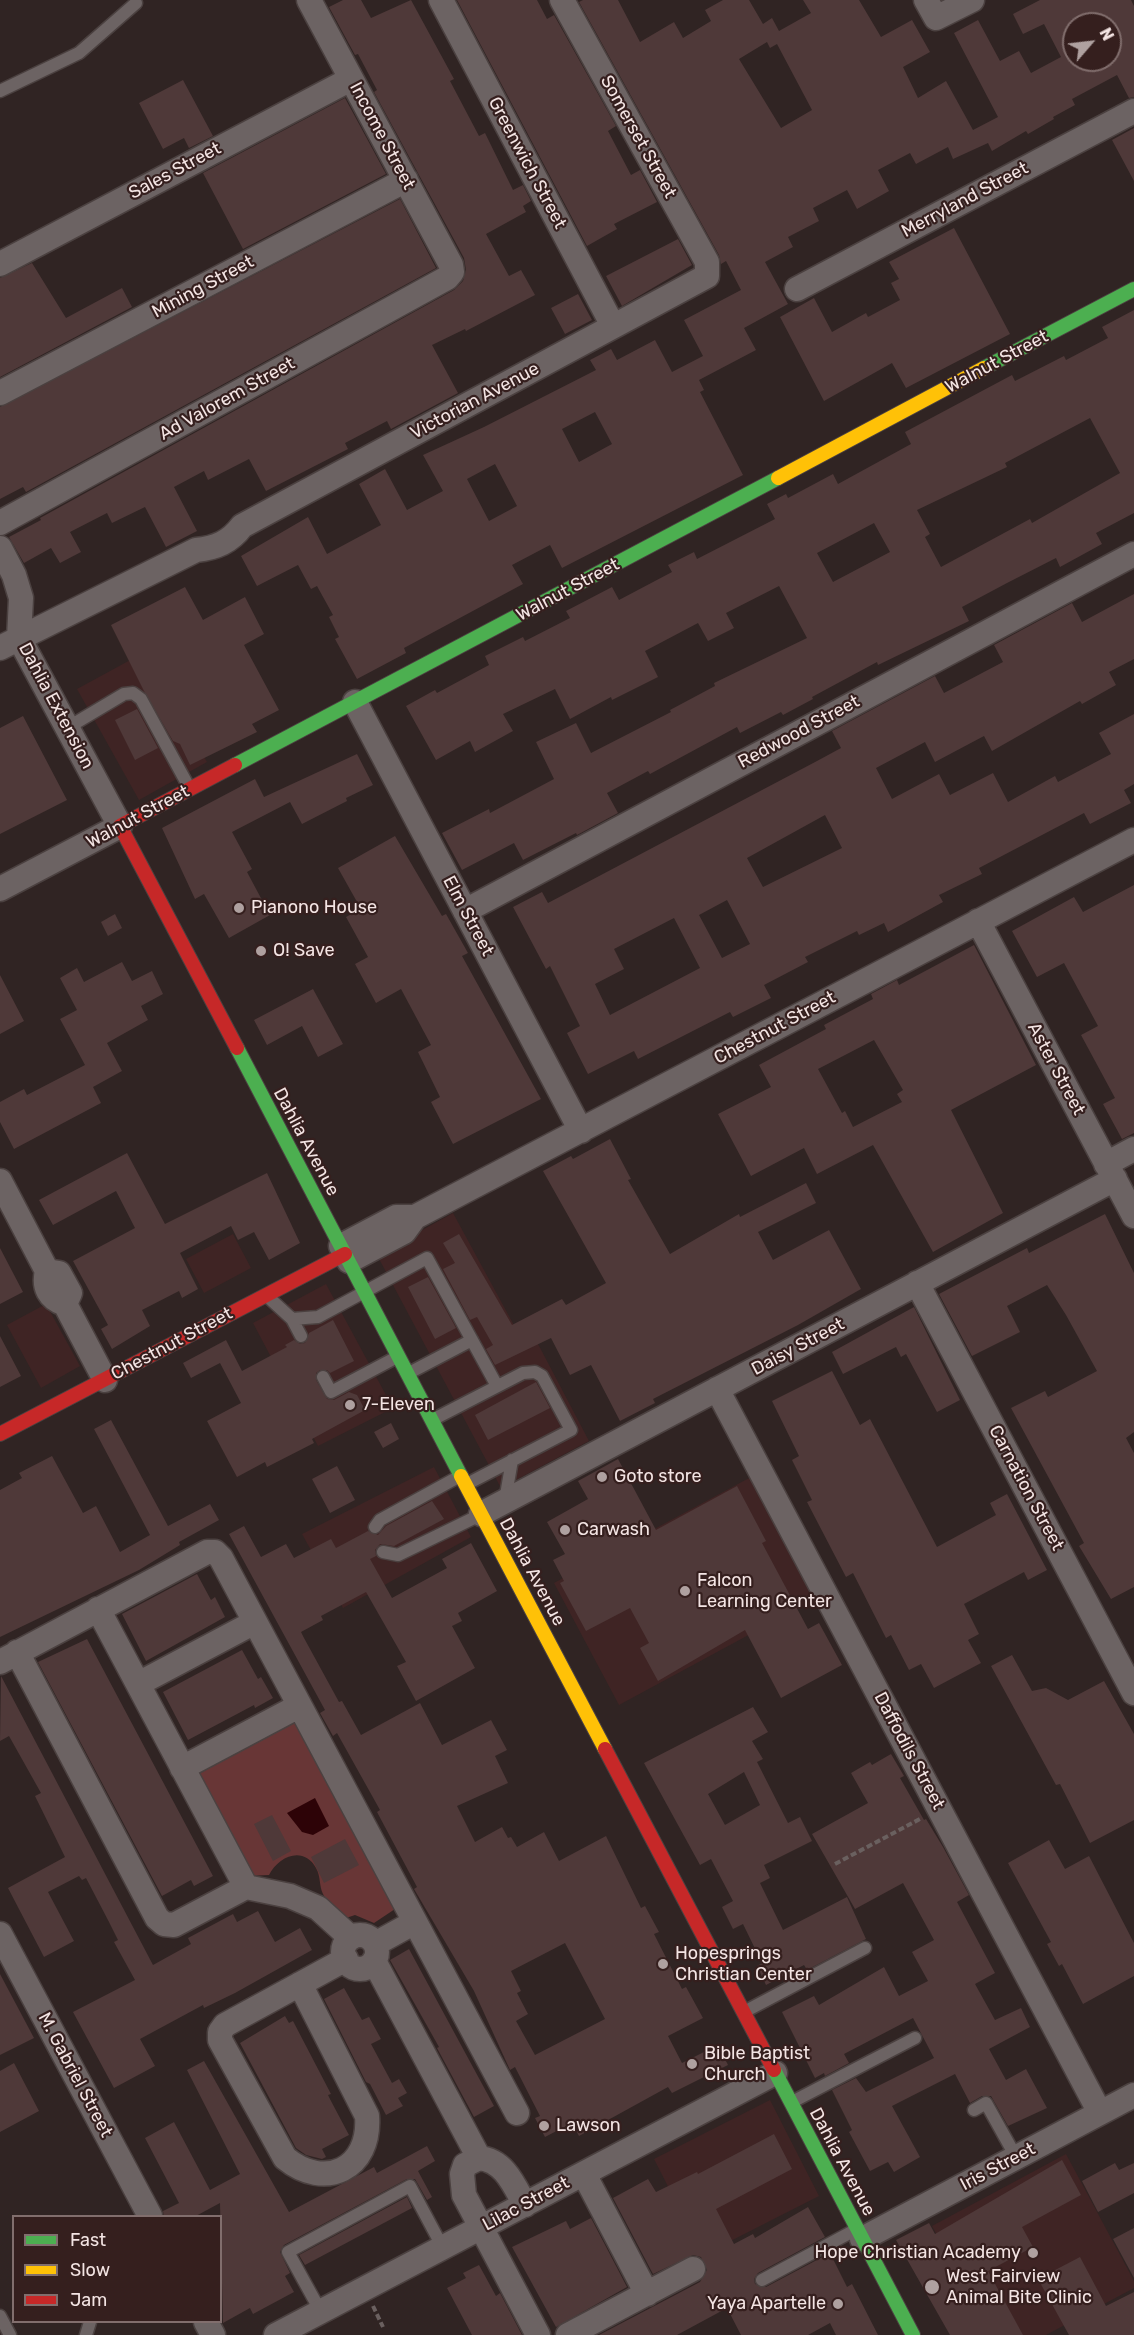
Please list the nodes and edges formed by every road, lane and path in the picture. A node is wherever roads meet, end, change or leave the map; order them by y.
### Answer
1 (309, 0) edge
2 (441, 0) edge
3 (562, 0) edge
4 (972, 0) edge
5 (136, 3) dead end
6 (931, 9) edge
7 (351, 78) junction
8 (0, 92) edge
9 (1134, 111) edge
10 (406, 180) junction
11 (0, 264) edge
12 (452, 272) joint
13 (707, 276) joint
14 (797, 289) dead end
15 (1134, 289) edge
16 (613, 326) junction
17 (0, 393) edge
18 (0, 524) edge
19 (0, 548) edge
20 (1134, 554) edge
21 (10, 643) edge
22 (356, 702) junction
23 (67, 728) junction
24 (190, 789) junction
25 (120, 826) junction
26 (1134, 840) edge
27 (0, 889) edge
28 (465, 910) junction
29 (978, 921) junction
30 (580, 1131) junction
31 (1134, 1149) edge
32 (1110, 1171) junction
33 (0, 1181) edge
34 (1134, 1216) edge
35 (345, 1254) junction
36 (917, 1283) junction
37 (365, 1292) junction
38 (266, 1296) junction
39 (292, 1319) junction
40 (302, 1336) dead end
41 (472, 1340) junction
42 (399, 1356) junction
43 (408, 1374) junction
44 (323, 1377) dead end
45 (105, 1380) junction
46 (497, 1386) junction
47 (717, 1389) junction
48 (432, 1420) junction
49 (0, 1434) edge
50 (512, 1460) junction
51 (464, 1480) junction
52 (504, 1502) junction
53 (482, 1514) junction
54 (375, 1527) dead end
55 (383, 1552) dead end
56 (98, 1609) junction
57 (255, 1622) junction
58 (8, 1657) edge
59 (138, 1684) junction
60 (1134, 1693) edge
61 (299, 1706) junction
62 (182, 1768) junction
63 (939, 1808) junction
64 (835, 1864) dead end
65 (246, 1887) junction
66 (415, 1922) junction
67 (0, 1934) edge
68 (865, 1948) dead end
69 (361, 1954) junction
70 (300, 1984) junction
71 (743, 2012) junction
72 (915, 2038) dead end
73 (775, 2073) junction
74 (1134, 2095) edge
75 (791, 2103) junction
76 (974, 2110) dead end
77 (517, 2113) dead end
78 (1100, 2113) junction
79 (1016, 2157) junction
80 (472, 2161) junction
81 (584, 2174) junction
82 (525, 2205) junction
83 (149, 2215) edge
84 (481, 2228) junction
85 (860, 2234) junction
86 (443, 2248) junction
87 (693, 2269) dead end
88 (762, 2280) dead end
89 (647, 2294) junction
90 (377, 2314) dead end
91 (0, 2316) edge
92 (314, 2322) edge
93 (383, 2327) dead end
94 (10, 2335) edge
95 (276, 2335) edge
96 (538, 2335) edge
97 (568, 2335) edge
98 (913, 2335) edge

1 - 7 street, Income Street
2 - 16 street, Greenwich Street
3 - 13 street, Somerset Street
4 - 6 street
5 - 8 lane
7 - 10 street, Income Street
7 - 11 street, Sales Street
9 - 14 street, Merryland Street
10 - 12 street, Income Street
10 - 17 street, Mining Street
12 - 18 street, Ad Valorem Street
13 - 16 street, Victorian Avenue
15 - 22 street, Walnut Street
16 - 21 street, Victorian Avenue
19 - 21 street, Dahlia Extension
20 - 28 street, Redwood Street
21 - 23 street, Dahlia Extension
22 - 24 street, Walnut Street
22 - 28 street, Elm Street
23 - 24 lane
23 - 25 street, Dahlia Extension
24 - 25 street, Walnut Street
25 - 27 street, Walnut Street
25 - 35 street, Dahlia Avenue
26 - 29 street, Chestnut Street
28 - 30 street, Elm Street
29 - 30 street, Chestnut Street
29 - 32 street, Aster Street
30 - 35 street, Chestnut Street
31 - 32 street, Daisy Street
32 - 34 street, Aster Street
32 - 36 street, Daisy Street
33 - 45 street
35 - 37 street, Dahlia Avenue
35 - 38 street, Chestnut Street
36 - 47 street, Daisy Street
36 - 60 street, Carnation Street
37 - 39 lane
37 - 41 lane
37 - 42 street, Dahlia Avenue
38 - 39 lane
38 - 45 street, Chestnut Street
39 - 40 lane
41 - 43 lane
41 - 46 lane
42 - 43 street, Dahlia Avenue
42 - 44 lane
43 - 48 street, Dahlia Avenue
45 - 49 street, Chestnut Street
46 - 48 lane
46 - 50 lane
47 - 52 street, Daisy Street
47 - 63 street, Daffodils Street
48 - 51 street, Dahlia Avenue
50 - 51 lane
50 - 52 lane
51 - 53 street, Dahlia Avenue
51 - 54 lane
52 - 53 street, Daisy Street
53 - 55 lane
53 - 71 street, Dahlia Avenue
56 - 57 street
56 - 58 street
56 - 59 street
57 - 59 street
57 - 61 street
58 - 65 street
59 - 62 street
61 - 62 street
61 - 66 street
62 - 65 street
63 - 64 path
63 - 78 street, Daffodils Street
65 - 69 street
66 - 69 street
66 - 77 street
67 - 83 street, M. Gabriel Street
68 - 71 lane
69 - 70 street
69 - 80 street
70 - 70 street
71 - 73 street, Dahlia Avenue
72 - 75 lane
73 - 75 street, Dahlia Avenue
73 - 81 street, Lilac Street
74 - 78 street, Iris Street
75 - 85 street, Dahlia Avenue
76 - 79 lane
78 - 79 street, Iris Street
79 - 85 street, Iris Street
80 - 82 street
80 - 84 street
81 - 82 street, Lilac Street
81 - 89 street
82 - 84 street, Lilac Street
84 - 86 street, Lilac Street
84 - 96 street
85 - 88 lane
85 - 98 street, Dahlia Avenue
86 - 92 street, Lilac Street
86 - 92 lane
87 - 89 street
89 - 97 street
90 - 93 path
91 - 94 lane
92 - 95 street, Lilac Street

